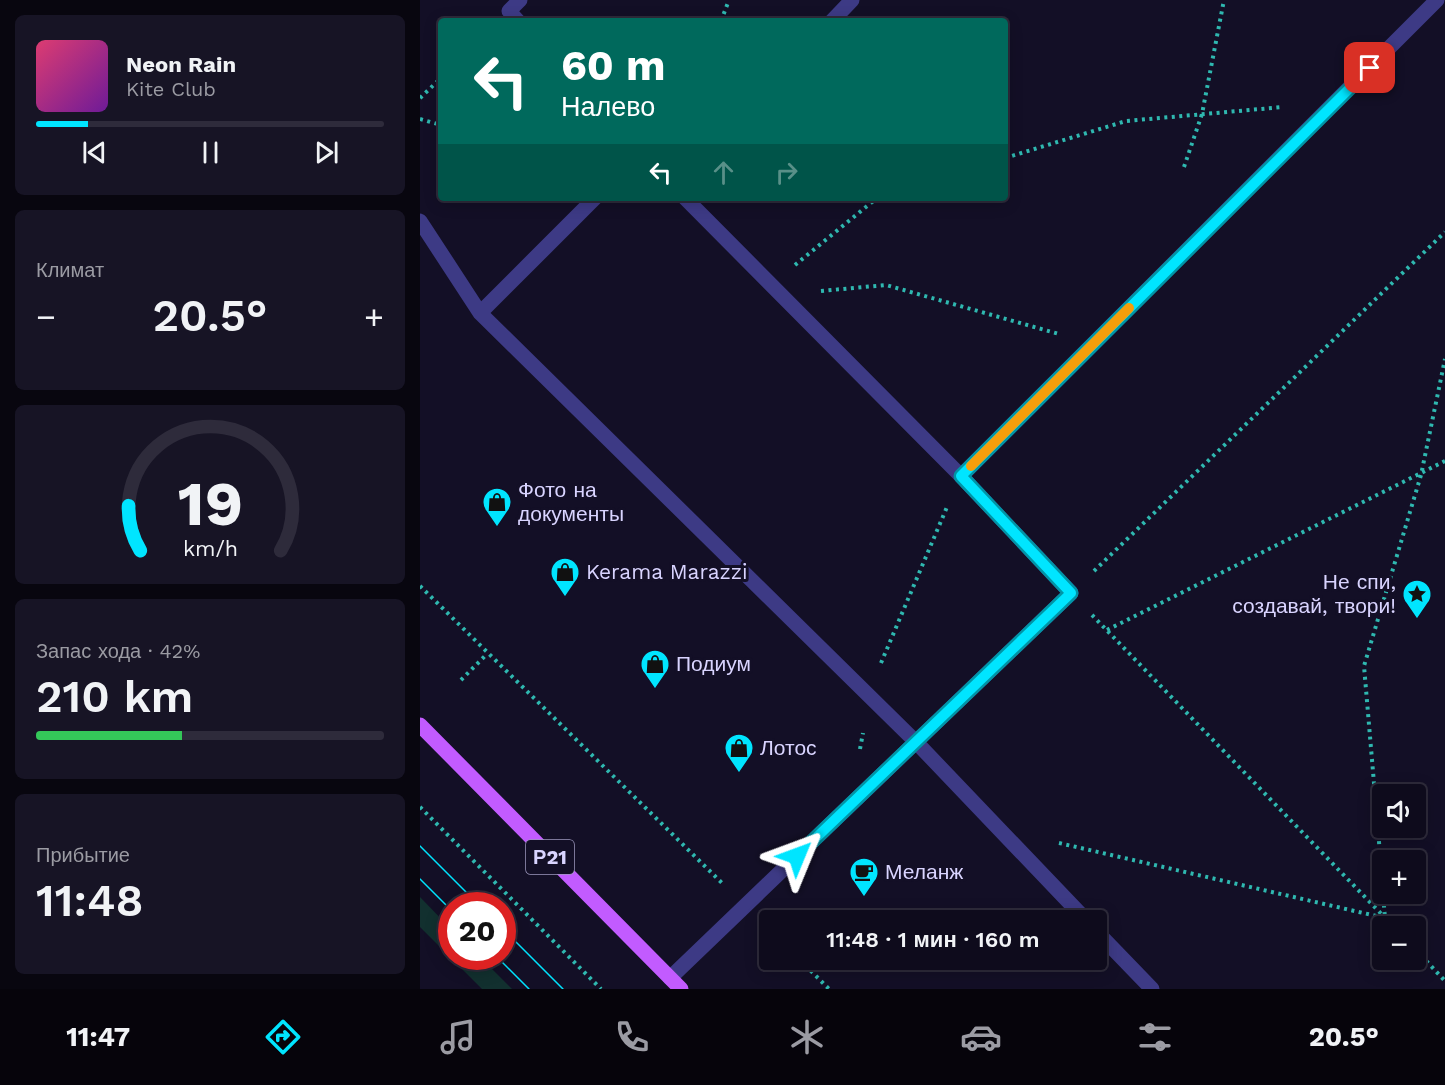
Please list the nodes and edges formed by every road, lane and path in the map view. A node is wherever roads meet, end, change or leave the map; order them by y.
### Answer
1 (520, 0) edge
2 (729, 0) edge
3 (852, 0) edge
4 (1224, 0) edge
5 (1437, 0) edge
6 (515, 18) edge
7 (722, 18) edge
8 (835, 18) edge
9 (438, 81) edge
10 (420, 98) edge
11 (1336, 102) junction
12 (1202, 114) junction
13 (420, 119) edge
14 (438, 124) edge
15 (1008, 157) edge
16 (1184, 167) dead end
17 (592, 201) edge
18 (688, 201) edge
19 (874, 201) edge
20 (420, 221) edge
21 (1445, 232) edge
22 (777, 290) junction
23 (480, 314) junction
24 (1094, 343) junction
25 (1445, 360) edge
26 (1445, 461) edge
27 (1421, 475) junction
28 (961, 476) junction
29 (420, 586) edge
30 (1071, 593) junction
31 (1107, 630) junction
32 (487, 654) junction
33 (461, 680) dead end
34 (868, 695) junction
35 (420, 725) edge
36 (916, 742) junction
37 (853, 756) dead end
38 (420, 807) edge
39 (1058, 843) dead end
40 (1380, 850) edge
41 (746, 906) junction
42 (1076, 910) edge
43 (1376, 916) edge
44 (1383, 916) edge
45 (1107, 942) edge
46 (1426, 961) edge
47 (810, 970) edge
48 (670, 978) junction
49 (1445, 981) edge
50 (601, 989) edge
51 (681, 989) edge
52 (829, 989) edge
53 (1152, 989) edge

1 - 6 lane
2 - 7 path
3 - 8 lane
4 - 12 path
5 - 11 lane
9 - 10 path
11 - 12 path
11 - 24 lane
12 - 15 path
12 - 16 path
13 - 14 path
17 - 23 lane
18 - 22 lane
19 - 22 path
20 - 23 lane
21 - 30 path
22 - 24 path
22 - 28 lane
23 - 34 lane
24 - 28 lane
25 - 27 path
26 - 27 path
27 - 31 path
27 - 40 path
28 - 30 lane
28 - 34 path
29 - 32 path
30 - 31 path
30 - 36 lane
31 - 44 path
32 - 33 path
32 - 41 path
34 - 36 lane
34 - 37 path
35 - 48 main road, Р21
36 - 41 lane
36 - 42 lane
38 - 50 path
39 - 43 path
41 - 48 lane
45 - 53 lane
46 - 49 path
47 - 52 path
48 - 51 main road, Р21

